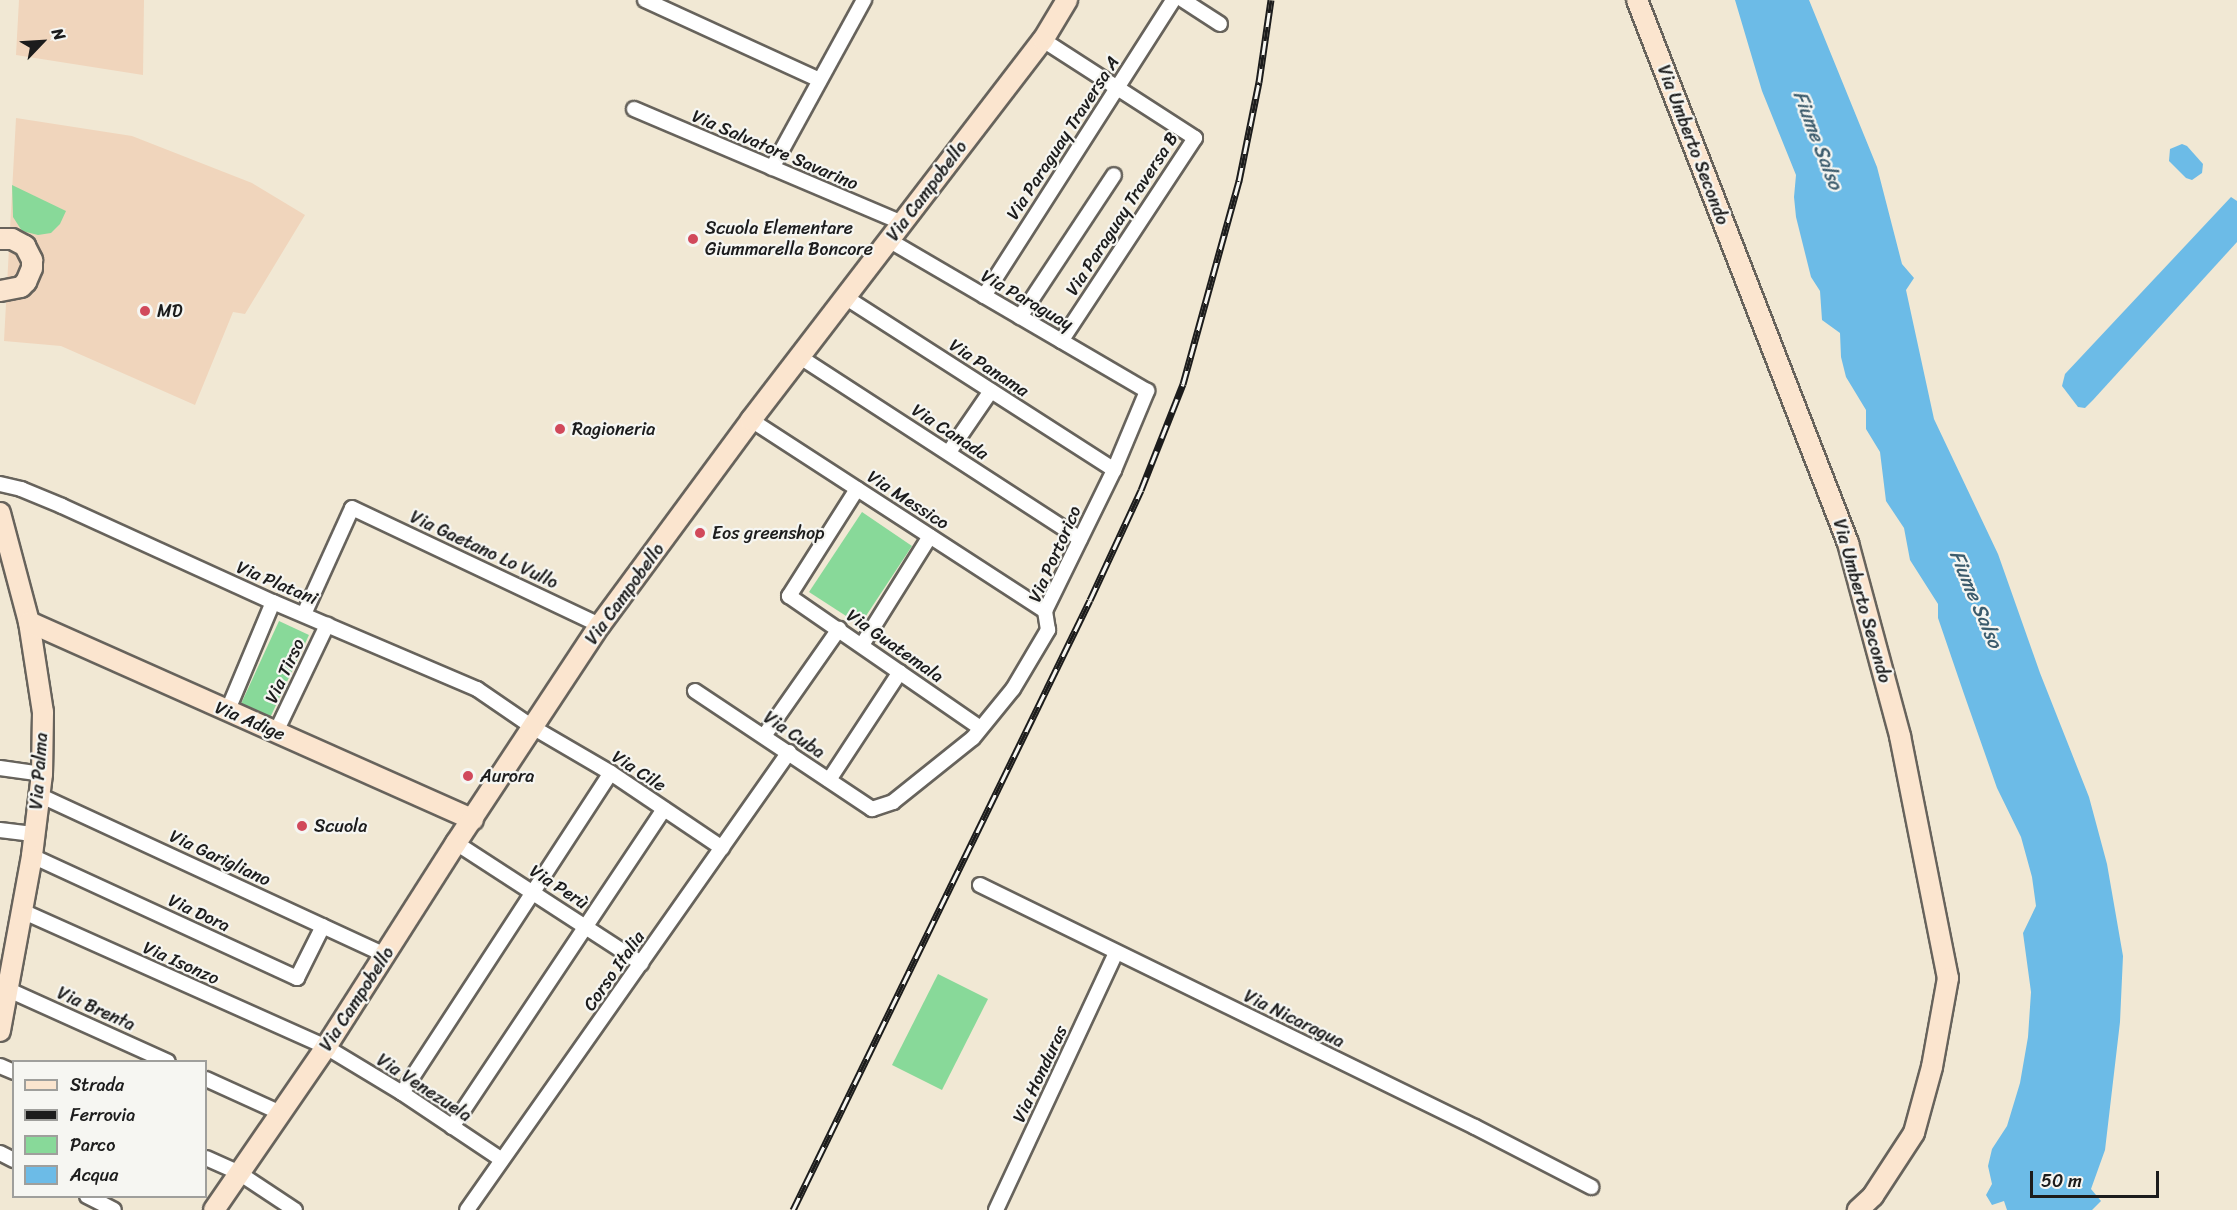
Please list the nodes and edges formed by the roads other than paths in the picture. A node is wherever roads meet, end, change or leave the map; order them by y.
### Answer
1 (645, 0) edge
2 (864, 0) edge
3 (1067, 0) edge
4 (1173, 0) edge
5 (1183, 0) edge
6 (1637, 0) edge
7 (676, 6) edge
8 (1220, 24) dead end
9 (1043, 40) junction
10 (820, 80) junction
11 (1117, 88) junction
12 (634, 109) dead end
13 (772, 168) junction
14 (1114, 175) dead end
15 (903, 224) junction
16 (0, 239) edge
17 (890, 240) junction
18 (0, 291) edge
19 (984, 296) junction
20 (845, 297) junction
21 (1020, 316) junction
22 (1061, 341) junction
23 (800, 357) junction
24 (991, 391) junction
25 (1147, 391) joint
26 (751, 420) junction
27 (949, 452) junction
28 (1114, 470) junction
29 (0, 484) edge
30 (857, 489) junction
31 (0, 513) edge
32 (930, 536) junction
33 (1080, 538) junction
34 (273, 602) junction
35 (1045, 611) junction
36 (304, 615) junction
37 (29, 622) junction
38 (327, 625) junction
39 (600, 626) junction
40 (839, 629) junction
41 (862, 645) junction
42 (900, 672) junction
43 (695, 691) dead end
44 (227, 712) junction
45 (534, 728) junction
46 (980, 728) junction
47 (276, 732) junction
48 (765, 736) junction
49 (789, 752) junction
50 (0, 768) edge
51 (611, 773) junction
52 (42, 774) junction
53 (829, 780) junction
54 (39, 795) junction
55 (664, 809) junction
56 (872, 809) joint
57 (473, 820) junction
58 (0, 830) edge
59 (33, 834) junction
60 (456, 843) junction
61 (722, 848) junction
62 (32, 856) junction
63 (980, 885) dead end
64 (534, 892) junction
65 (22, 911) junction
66 (323, 926) junction
67 (586, 926) junction
68 (1116, 952) junction
69 (386, 955) junction
70 (641, 963) junction
71 (4, 987) edge
72 (0, 1031) edge
73 (326, 1047) junction
74 (164, 1060) edge
75 (207, 1078) edge
76 (402, 1093) junction
77 (281, 1113) junction
78 (452, 1127) junction
79 (207, 1158) edge
80 (502, 1160) junction
81 (239, 1173) junction
82 (1591, 1187) dead end
83 (89, 1198) edge
84 (114, 1210) edge
85 (214, 1210) edge
86 (295, 1210) edge
87 (467, 1210) edge
88 (996, 1210) edge
89 (1858, 1210) edge

1 - 7 street
2 - 10 street
3 - 9 main road, Via Campobello
4 - 11 street, Via Paraguay Traversa A
5 - 8 street
6 - 89 main road, Via Umberto Secondo
7 - 10 street
9 - 11 street, Via Paraguay Traversa B
9 - 15 main road, Via Campobello
10 - 13 street
11 - 19 street, Via Paraguay Traversa A
11 - 22 street, Via Paraguay Traversa B
12 - 13 street, Via Salvatore Savarino
13 - 15 street, Via Salvatore Savarino
14 - 21 street
15 - 17 main road, Via Campobello
16 - 18 main road
17 - 19 street, Via Paraguay
17 - 20 main road, Via Campobello
19 - 21 street, Via Paraguay
20 - 23 main road, Via Campobello
20 - 24 street, Via Panama
21 - 22 street, Via Paraguay
22 - 25 street, Via Paraguay
23 - 26 main road, Via Campobello
23 - 27 street, Via Canada
24 - 27 street
24 - 28 street, Via Panama
25 - 28 street, Via Portorico
26 - 30 street, Via Messico
26 - 39 main road, Via Campobello
27 - 33 street, Via Canada
28 - 33 street, Via Portorico
29 - 34 street, Via Platani
30 - 32 street, Via Messico
30 - 40 street, Via Guatemala
31 - 37 main road, Via Palma
32 - 35 street, Via Messico
32 - 41 street
33 - 35 street, Via Portorico
34 - 36 street, Via Platani
34 - 44 street, Via Tirso
35 - 46 street, Via Portorico
36 - 38 street, Via Platani
36 - 39 street, Via Gaetano Lo Vullo
37 - 44 main road, Via Adige
37 - 52 main road, Via Palma
38 - 45 street, Via Platani
38 - 47 street, Via Tirso
39 - 45 main road, Via Campobello
40 - 41 street, Via Guatemala
40 - 48 street
41 - 42 street, Via Guatemala
42 - 46 street, Via Guatemala
42 - 53 street
43 - 48 street, Via Cuba
44 - 47 main road, Via Adige
45 - 51 street, Via Cile
45 - 57 main road, Via Campobello
46 - 56 street, Via Portorico
47 - 57 main road, Via Adige
48 - 49 street, Via Cuba
49 - 53 street, Via Cuba
49 - 61 street, Corso Italia
50 - 52 street
51 - 55 street, Via Cile
51 - 64 street
52 - 54 main road, Via Palma
53 - 56 street, Via Cuba
54 - 59 main road, Via Palma
54 - 66 street, Via Garigliano
55 - 61 street, Via Cile
55 - 67 street
57 - 60 main road, Via Campobello
58 - 59 street
59 - 62 main road, Via Palma
60 - 64 street, Via Perù
60 - 69 main road, Via Campobello
61 - 70 street, Corso Italia
62 - 65 main road, Via Palma
62 - 66 street, Via Dora
63 - 68 street, Via Nicaragua
64 - 67 street, Via Perù
64 - 76 street
65 - 71 main road, Via Palma
65 - 73 street, Via Isonzo
66 - 69 street, Via Garigliano
67 - 70 street, Via Perù
67 - 78 street
68 - 82 street, Via Nicaragua
68 - 88 street, Via Honduras
69 - 73 main road, Via Campobello
70 - 80 street, Corso Italia
71 - 72 main road, Via Palma
71 - 74 street, Via Brenta
73 - 76 street, Via Venezuela
73 - 77 main road, Via Campobello
75 - 77 street
76 - 78 street, Via Venezuela
77 - 81 main road, Via Campobello
78 - 80 street, Via Venezuela
79 - 81 street
80 - 87 street, Corso Italia
81 - 85 main road, Via Campobello
81 - 86 street
83 - 84 street

